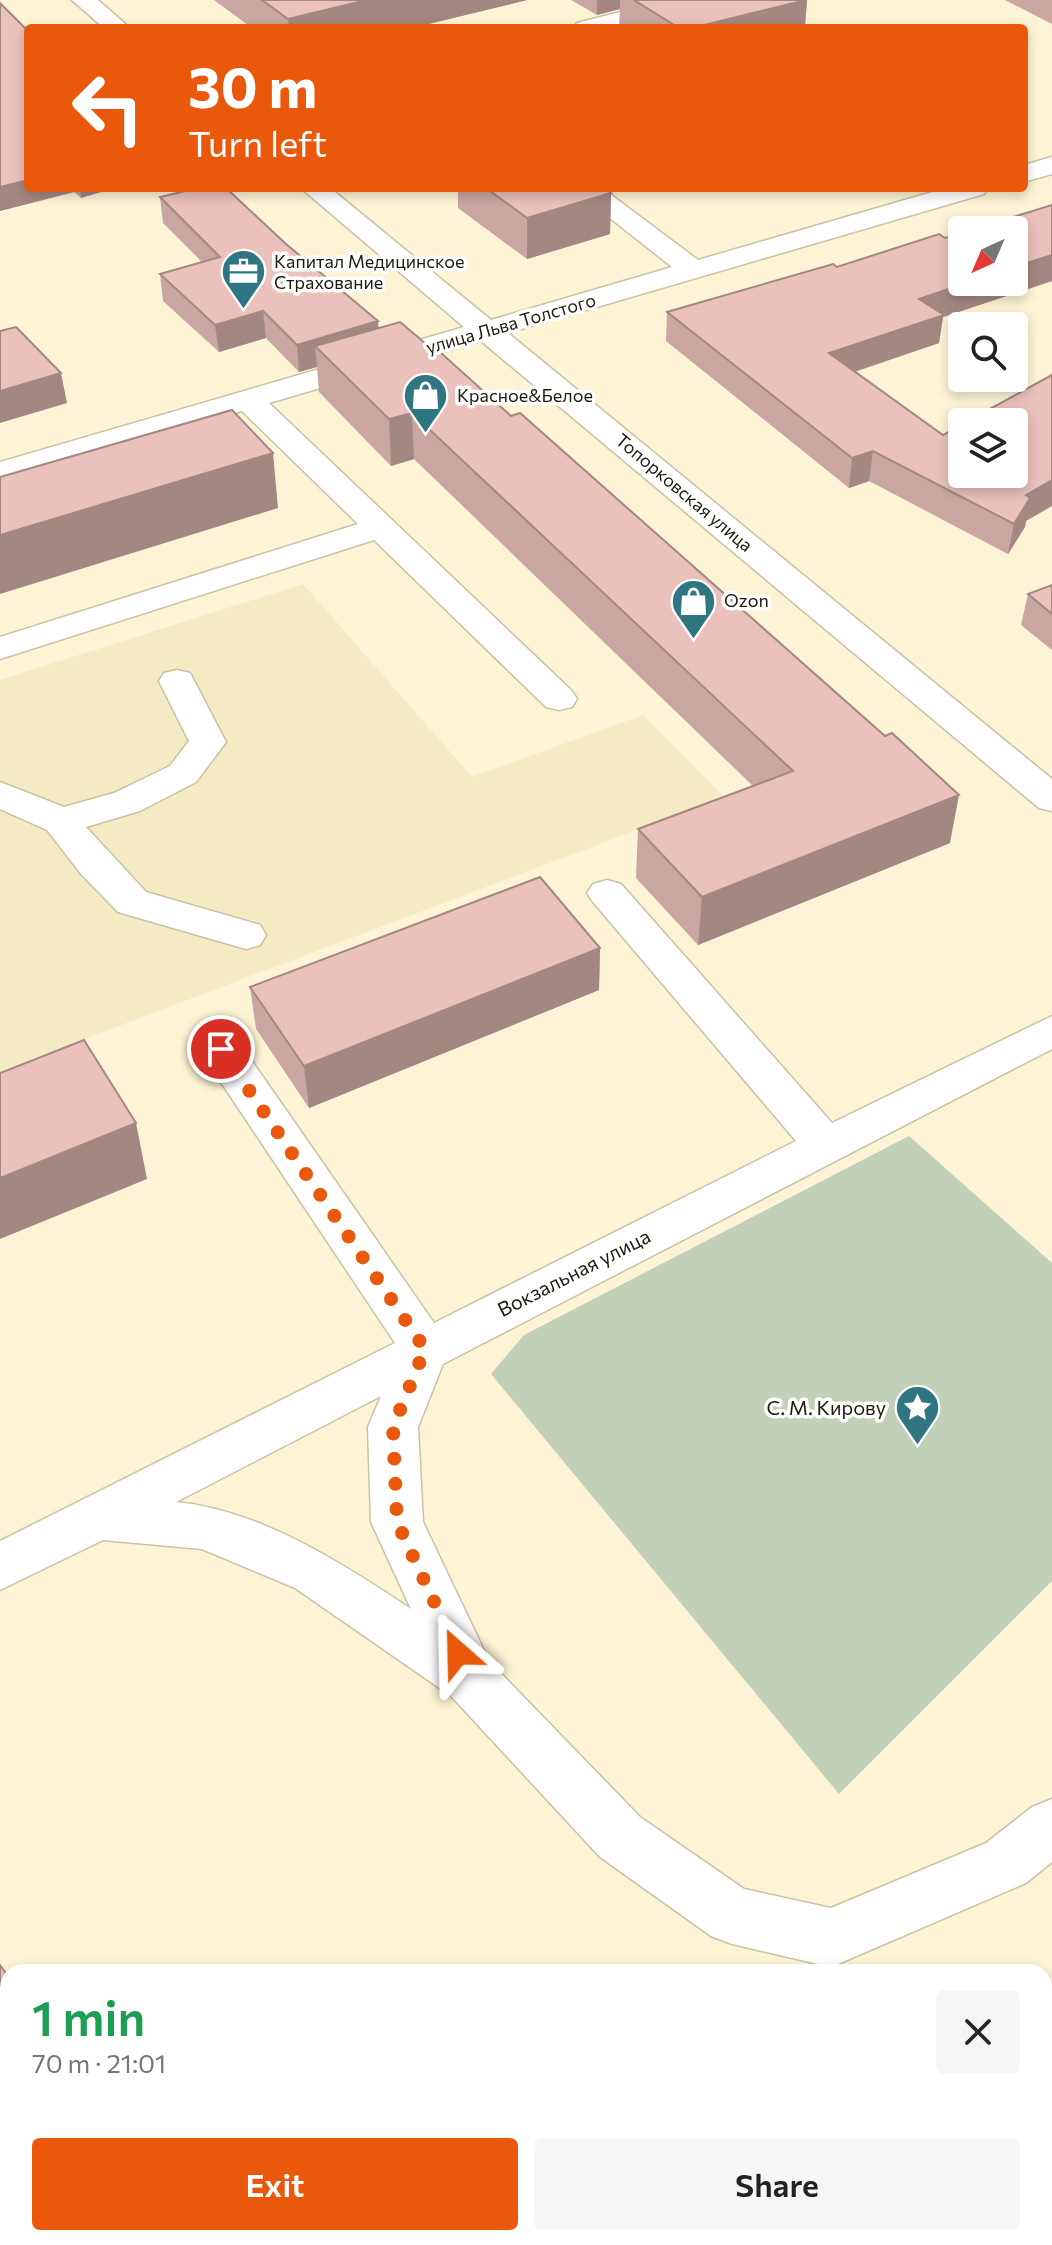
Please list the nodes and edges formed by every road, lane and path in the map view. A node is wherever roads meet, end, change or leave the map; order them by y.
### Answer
1 (84, 0) edge
2 (695, 0) edge
3 (113, 24) edge
4 (601, 24) edge
5 (1052, 165) edge
6 (1028, 173) edge
7 (319, 192) edge
8 (590, 192) edge
9 (962, 192) edge
10 (695, 271) junction
11 (488, 330) junction
12 (248, 400) junction
13 (0, 472) edge
14 (378, 528) junction
15 (0, 648) edge
16 (177, 681) dead end
17 (559, 699) dead end
18 (0, 794) edge
19 (1052, 799) edge
20 (61, 821) junction
21 (607, 893) dead end
22 (246, 935) dead end
23 (1052, 1031) edge
24 (221, 1049) dead end
25 (826, 1146) junction
26 (425, 1349) junction
27 (97, 1517) junction
28 (3, 1565) edge
29 (470, 1679) junction
30 (1052, 1826) edge
31 (833, 1955) edge

1 - 3 street
2 - 4 street
5 - 6 street
7 - 11 street, Топорковская улица
8 - 10 street
9 - 10 street, улица Льва Толстого
10 - 11 street, улица Льва Толстого
11 - 12 street, улица Льва Толстого
11 - 19 street, Топорковская улица
12 - 13 street, улица Льва Толстого
12 - 14 street
14 - 15 street
14 - 17 street
16 - 20 street
18 - 20 street
20 - 22 street
21 - 25 street
23 - 25 street, Вокзальная улица
24 - 26 street
25 - 26 street, Вокзальная улица
26 - 27 street, Вокзальная улица
26 - 29 street
27 - 28 street, Вокзальная улица
27 - 29 street
29 - 31 street
30 - 31 street

